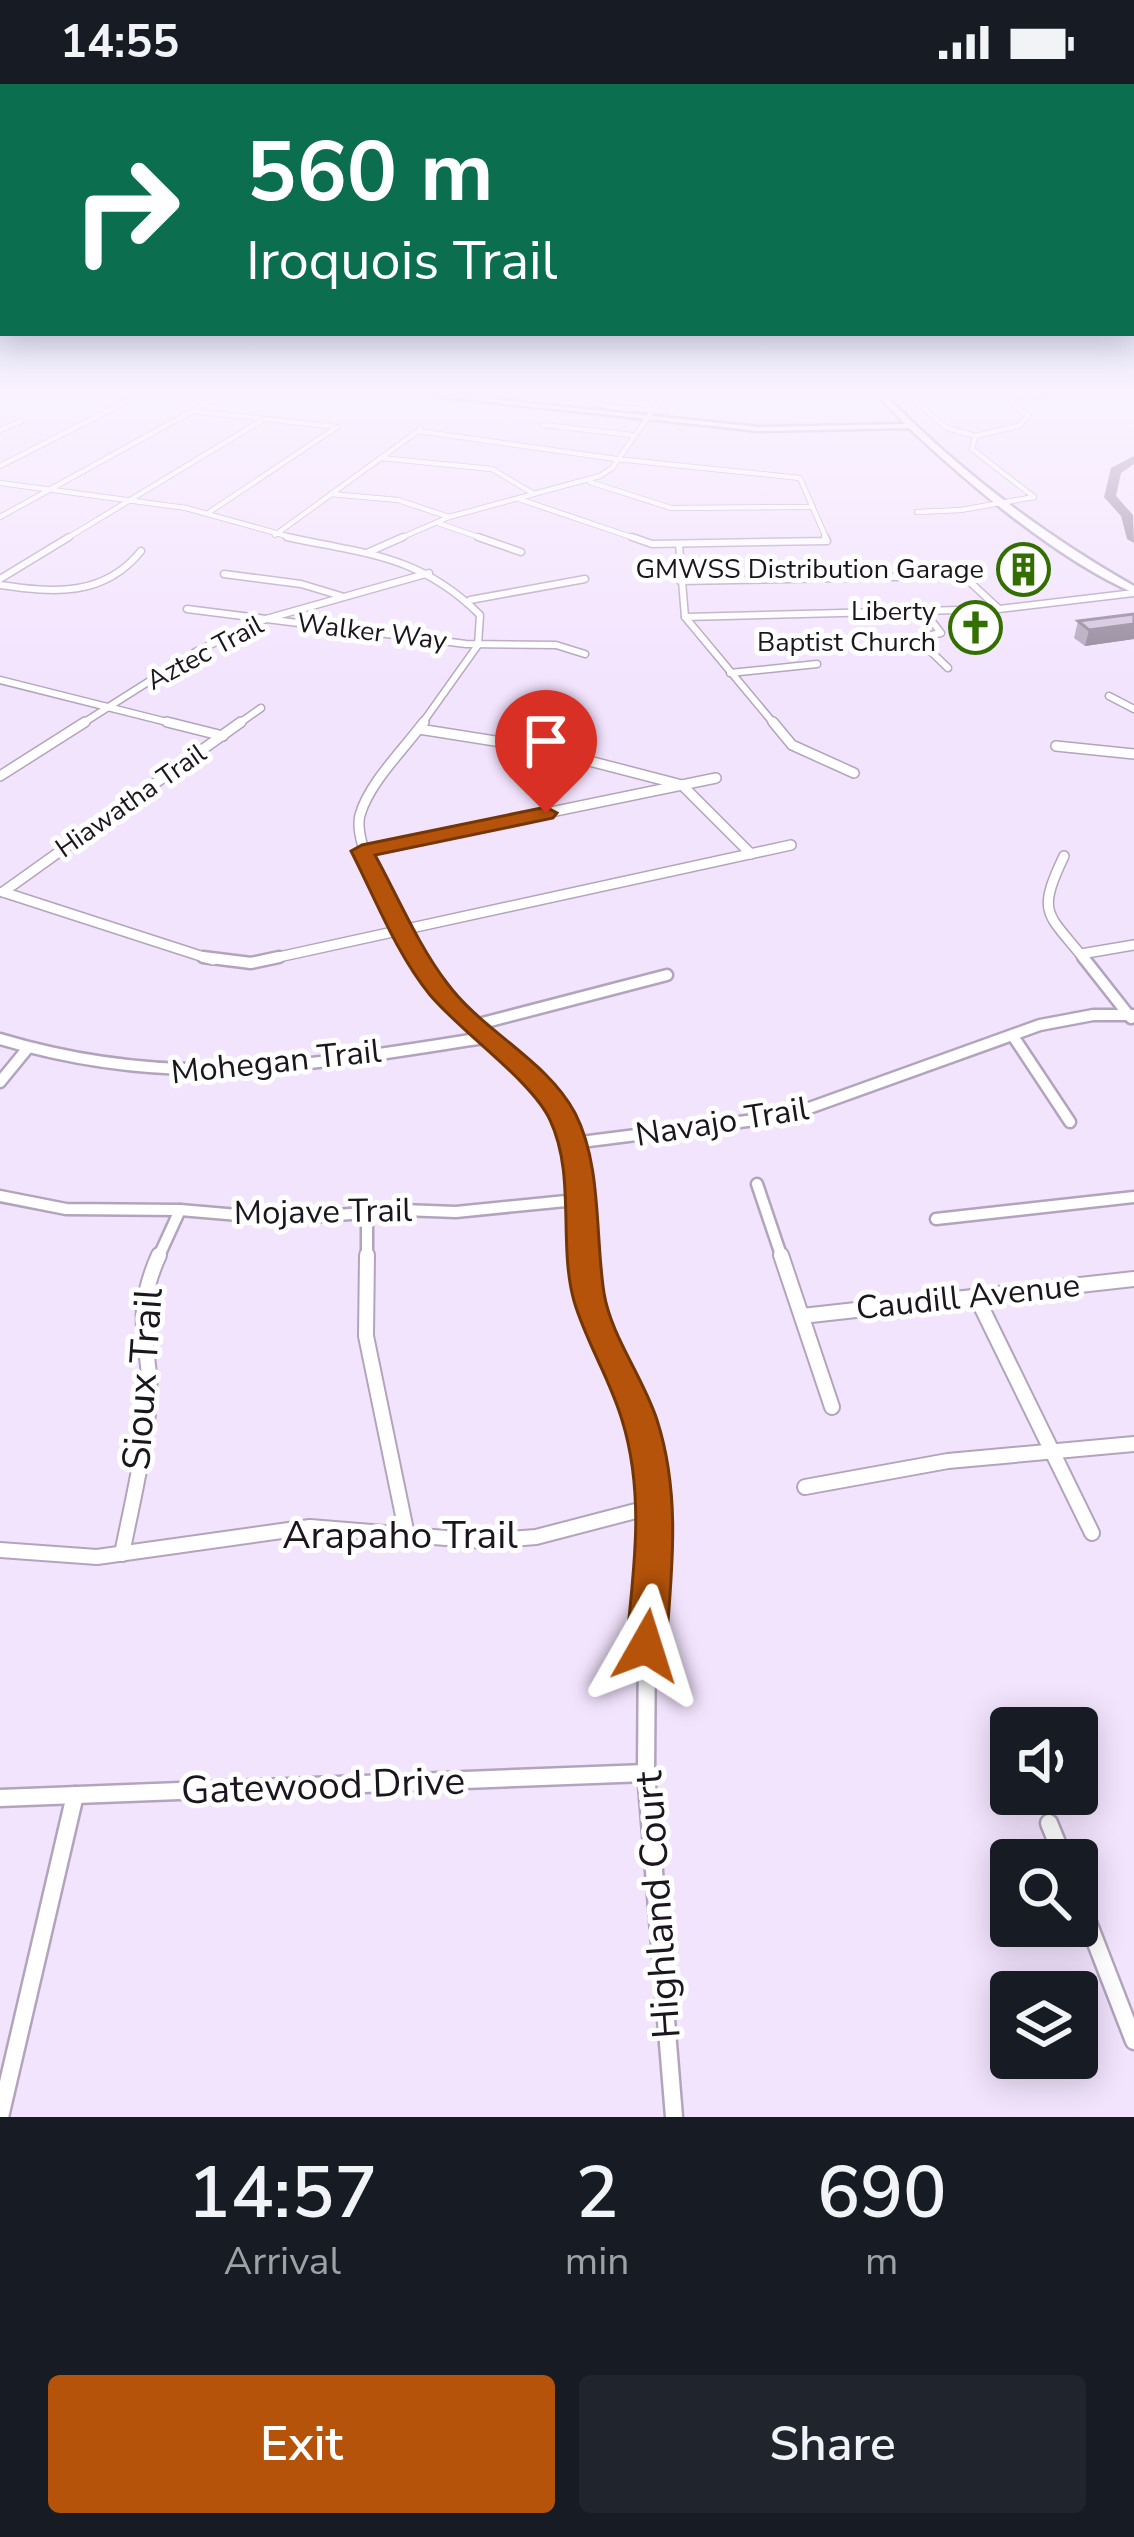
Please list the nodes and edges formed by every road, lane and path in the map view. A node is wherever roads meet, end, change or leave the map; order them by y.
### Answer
1 (41, 488) edge
2 (150, 488) edge
3 (246, 488) edge
4 (339, 488) edge
5 (524, 488) edge
6 (559, 488) edge
7 (608, 488) edge
8 (804, 488) edge
9 (987, 488) edge
10 (1022, 488) edge
11 (50, 489) junction
12 (331, 494) junction
13 (534, 494) junction
14 (519, 499) junction
15 (130, 500) junction
16 (1005, 502) junction
17 (813, 507) junction
18 (917, 512) dead end
19 (208, 513) junction
20 (0, 517) edge
21 (449, 517) junction
22 (434, 522) junction
23 (275, 535) junction
24 (680, 544) junction
25 (141, 551) dead end
26 (520, 551) dead end
27 (369, 552) junction
28 (429, 573) junction
29 (224, 574) dead end
30 (585, 579) dead end
31 (680, 581) junction
32 (0, 582) edge
33 (1134, 591) edge
34 (344, 597) junction
35 (470, 600) junction
36 (187, 609) dead end
37 (999, 609) junction
38 (924, 611) junction
39 (685, 616) junction
40 (266, 619) junction
41 (478, 645) junction
42 (585, 654) dead end
43 (818, 664) dead end
44 (948, 668) dead end
45 (730, 673) junction
46 (0, 680) edge
47 (1108, 696) dead end
48 (110, 706) junction
49 (261, 708) dead end
50 (1134, 709) edge
51 (418, 729) junction
52 (223, 736) junction
53 (1056, 746) dead end
54 (1134, 754) edge
55 (0, 761) edge
56 (18, 765) junction
57 (854, 773) dead end
58 (0, 776) edge
59 (716, 778) dead end
60 (682, 785) junction
61 (791, 845) dead end
62 (362, 851) junction
63 (751, 854) junction
64 (1064, 856) dead end
65 (1, 893) edge
66 (404, 932) junction
67 (1134, 945) edge
68 (1081, 954) junction
69 (668, 975) dead end
70 (1132, 1017) edge
71 (471, 1026) junction
72 (1013, 1036) junction
73 (484, 1038) junction
74 (0, 1039) edge
75 (27, 1049) junction
76 (0, 1082) edge
77 (1070, 1122) dead end
78 (572, 1143) junction
79 (757, 1184) dead end
80 (0, 1196) edge
81 (1134, 1197) edge
82 (576, 1200) junction
83 (180, 1210) junction
84 (367, 1211) junction
85 (936, 1219) dead end
86 (1134, 1279) edge
87 (976, 1296) junction
88 (802, 1316) junction
89 (832, 1407) dead end
90 (1134, 1444) edge
91 (1055, 1454) junction
92 (805, 1487) dead end
93 (655, 1506) junction
94 (1092, 1533) dead end
95 (407, 1535) junction
96 (0, 1550) edge
97 (122, 1554) junction
98 (646, 1773) junction
99 (75, 1795) junction
100 (0, 1798) edge
101 (1049, 1822) dead end
102 (1056, 1839) edge
103 (1098, 1947) edge
104 (1134, 2041) edge
105 (0, 2117) edge
106 (674, 2117) edge

1 - 11 street
2 - 15 street
3 - 19 street
4 - 12 street
5 - 13 street
6 - 13 street
7 - 17 street
8 - 17 street
9 - 16 main road
10 - 16 street
11 - 15 street
11 - 20 street
12 - 21 street
12 - 23 street
13 - 14 street
14 - 21 street
14 - 24 street
15 - 19 street
15 - 32 street
16 - 18 street
16 - 33 main road
17 - 24 street
19 - 23 street
21 - 22 street
22 - 26 street
22 - 27 street
23 - 27 street
24 - 31 street
25 - 32 street
27 - 28 street
28 - 34 street, Aztec Trail
28 - 35 street
29 - 34 street
30 - 35 street
31 - 37 street
31 - 39 street
33 - 37 street
34 - 40 street, Aztec Trail
35 - 41 street
36 - 40 street, Walker Way
37 - 38 street
38 - 39 street
38 - 44 street
39 - 45 street
40 - 41 street, Walker Way
40 - 48 street, Aztec Trail
41 - 42 street, Walker Way
41 - 51 street
43 - 45 street
45 - 57 street
46 - 48 street
47 - 50 street
48 - 52 street
48 - 56 street, Aztec Trail
49 - 52 street, Hiawatha Trail
51 - 60 street
51 - 62 street
52 - 65 street, Hiawatha Trail
53 - 54 street
55 - 56 street
56 - 58 street, Aztec Trail
59 - 60 street
60 - 62 street
60 - 63 street
61 - 63 street
62 - 66 street
63 - 66 street
64 - 68 street
65 - 66 street
66 - 71 street
67 - 68 street
68 - 70 street
69 - 71 street
70 - 72 street, Navajo Trail
71 - 73 street
72 - 77 street
72 - 78 street, Navajo Trail
73 - 75 street, Mohegan Trail
73 - 78 street
74 - 75 street, Mohegan Trail
75 - 76 street
78 - 82 street, Highland Court
79 - 88 street
80 - 83 street, Mojave Trail
81 - 85 street
82 - 84 street, Mojave Trail
82 - 93 street, Highland Court
83 - 84 street, Mojave Trail
83 - 97 street, Sioux Trail
84 - 95 street
86 - 87 street, Caudill Avenue
87 - 88 street, Caudill Avenue
87 - 91 street
88 - 89 street
90 - 91 street
91 - 92 street
91 - 94 street
93 - 95 street, Arapaho Trail
93 - 98 street, Highland Court
95 - 97 street, Arapaho Trail
96 - 97 street, Arapaho Trail
98 - 99 street, Gatewood Drive
98 - 106 street, Highland Court
99 - 100 street, Gatewood Drive
99 - 105 street
101 - 102 street
103 - 104 street

